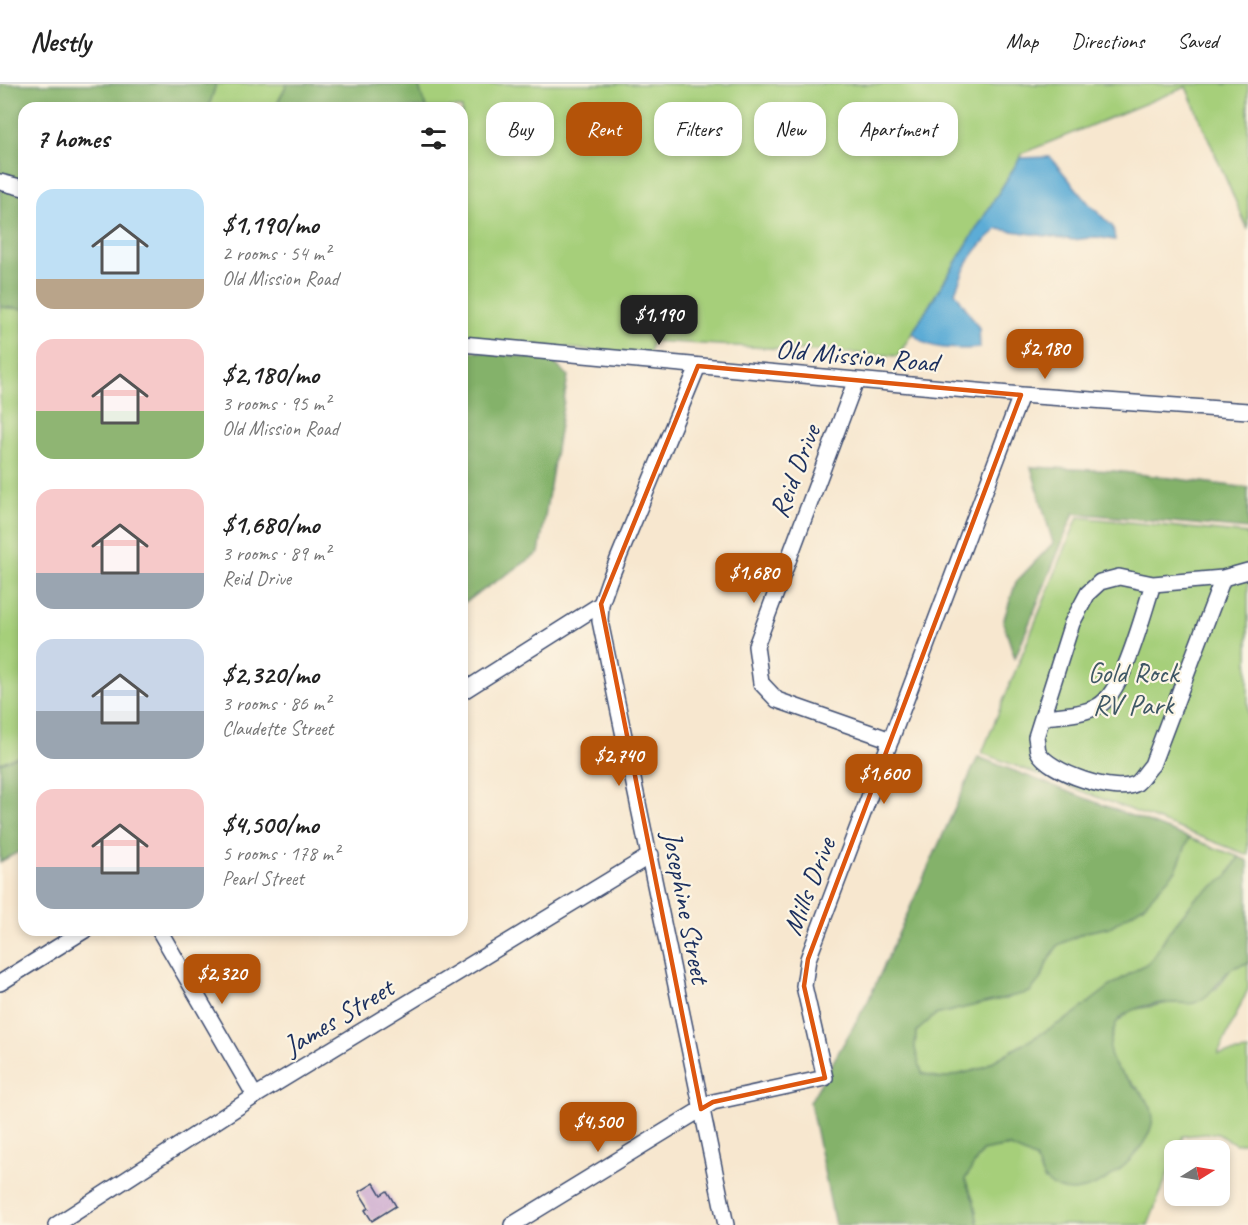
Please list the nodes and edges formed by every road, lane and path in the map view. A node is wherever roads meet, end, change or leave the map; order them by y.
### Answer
1 (0, 182) edge
2 (18, 186) edge
3 (468, 345) edge
4 (698, 366) junction
5 (856, 380) junction
6 (1021, 395) junction
7 (1248, 411) edge
8 (1248, 571) edge
9 (1223, 578) junction
10 (1153, 585) junction
11 (600, 604) junction
12 (468, 688) edge
13 (1043, 717) junction
14 (891, 740) junction
15 (651, 855) junction
16 (75, 936) edge
17 (162, 936) edge
18 (0, 983) edge
19 (255, 1096) junction
20 (701, 1109) junction
21 (56, 1225) edge
22 (512, 1225) edge
23 (726, 1225) edge

1 - 2 street
3 - 4 street, Old Mission Road
4 - 5 street, Old Mission Road
4 - 11 street, Josephine Street
5 - 6 street, Old Mission Road
5 - 14 street, Reid Drive
6 - 7 street, Old Mission Road
6 - 14 street, Mills Drive
8 - 9 street
9 - 10 street
9 - 13 street
10 - 13 street
10 - 13 street
11 - 12 street
11 - 15 street, Josephine Street
14 - 20 street, Mills Drive
15 - 19 street, James Street
15 - 20 street, Josephine Street
16 - 18 street
17 - 19 street
19 - 21 street, James Street
20 - 22 street
20 - 23 street, Josephine Street

